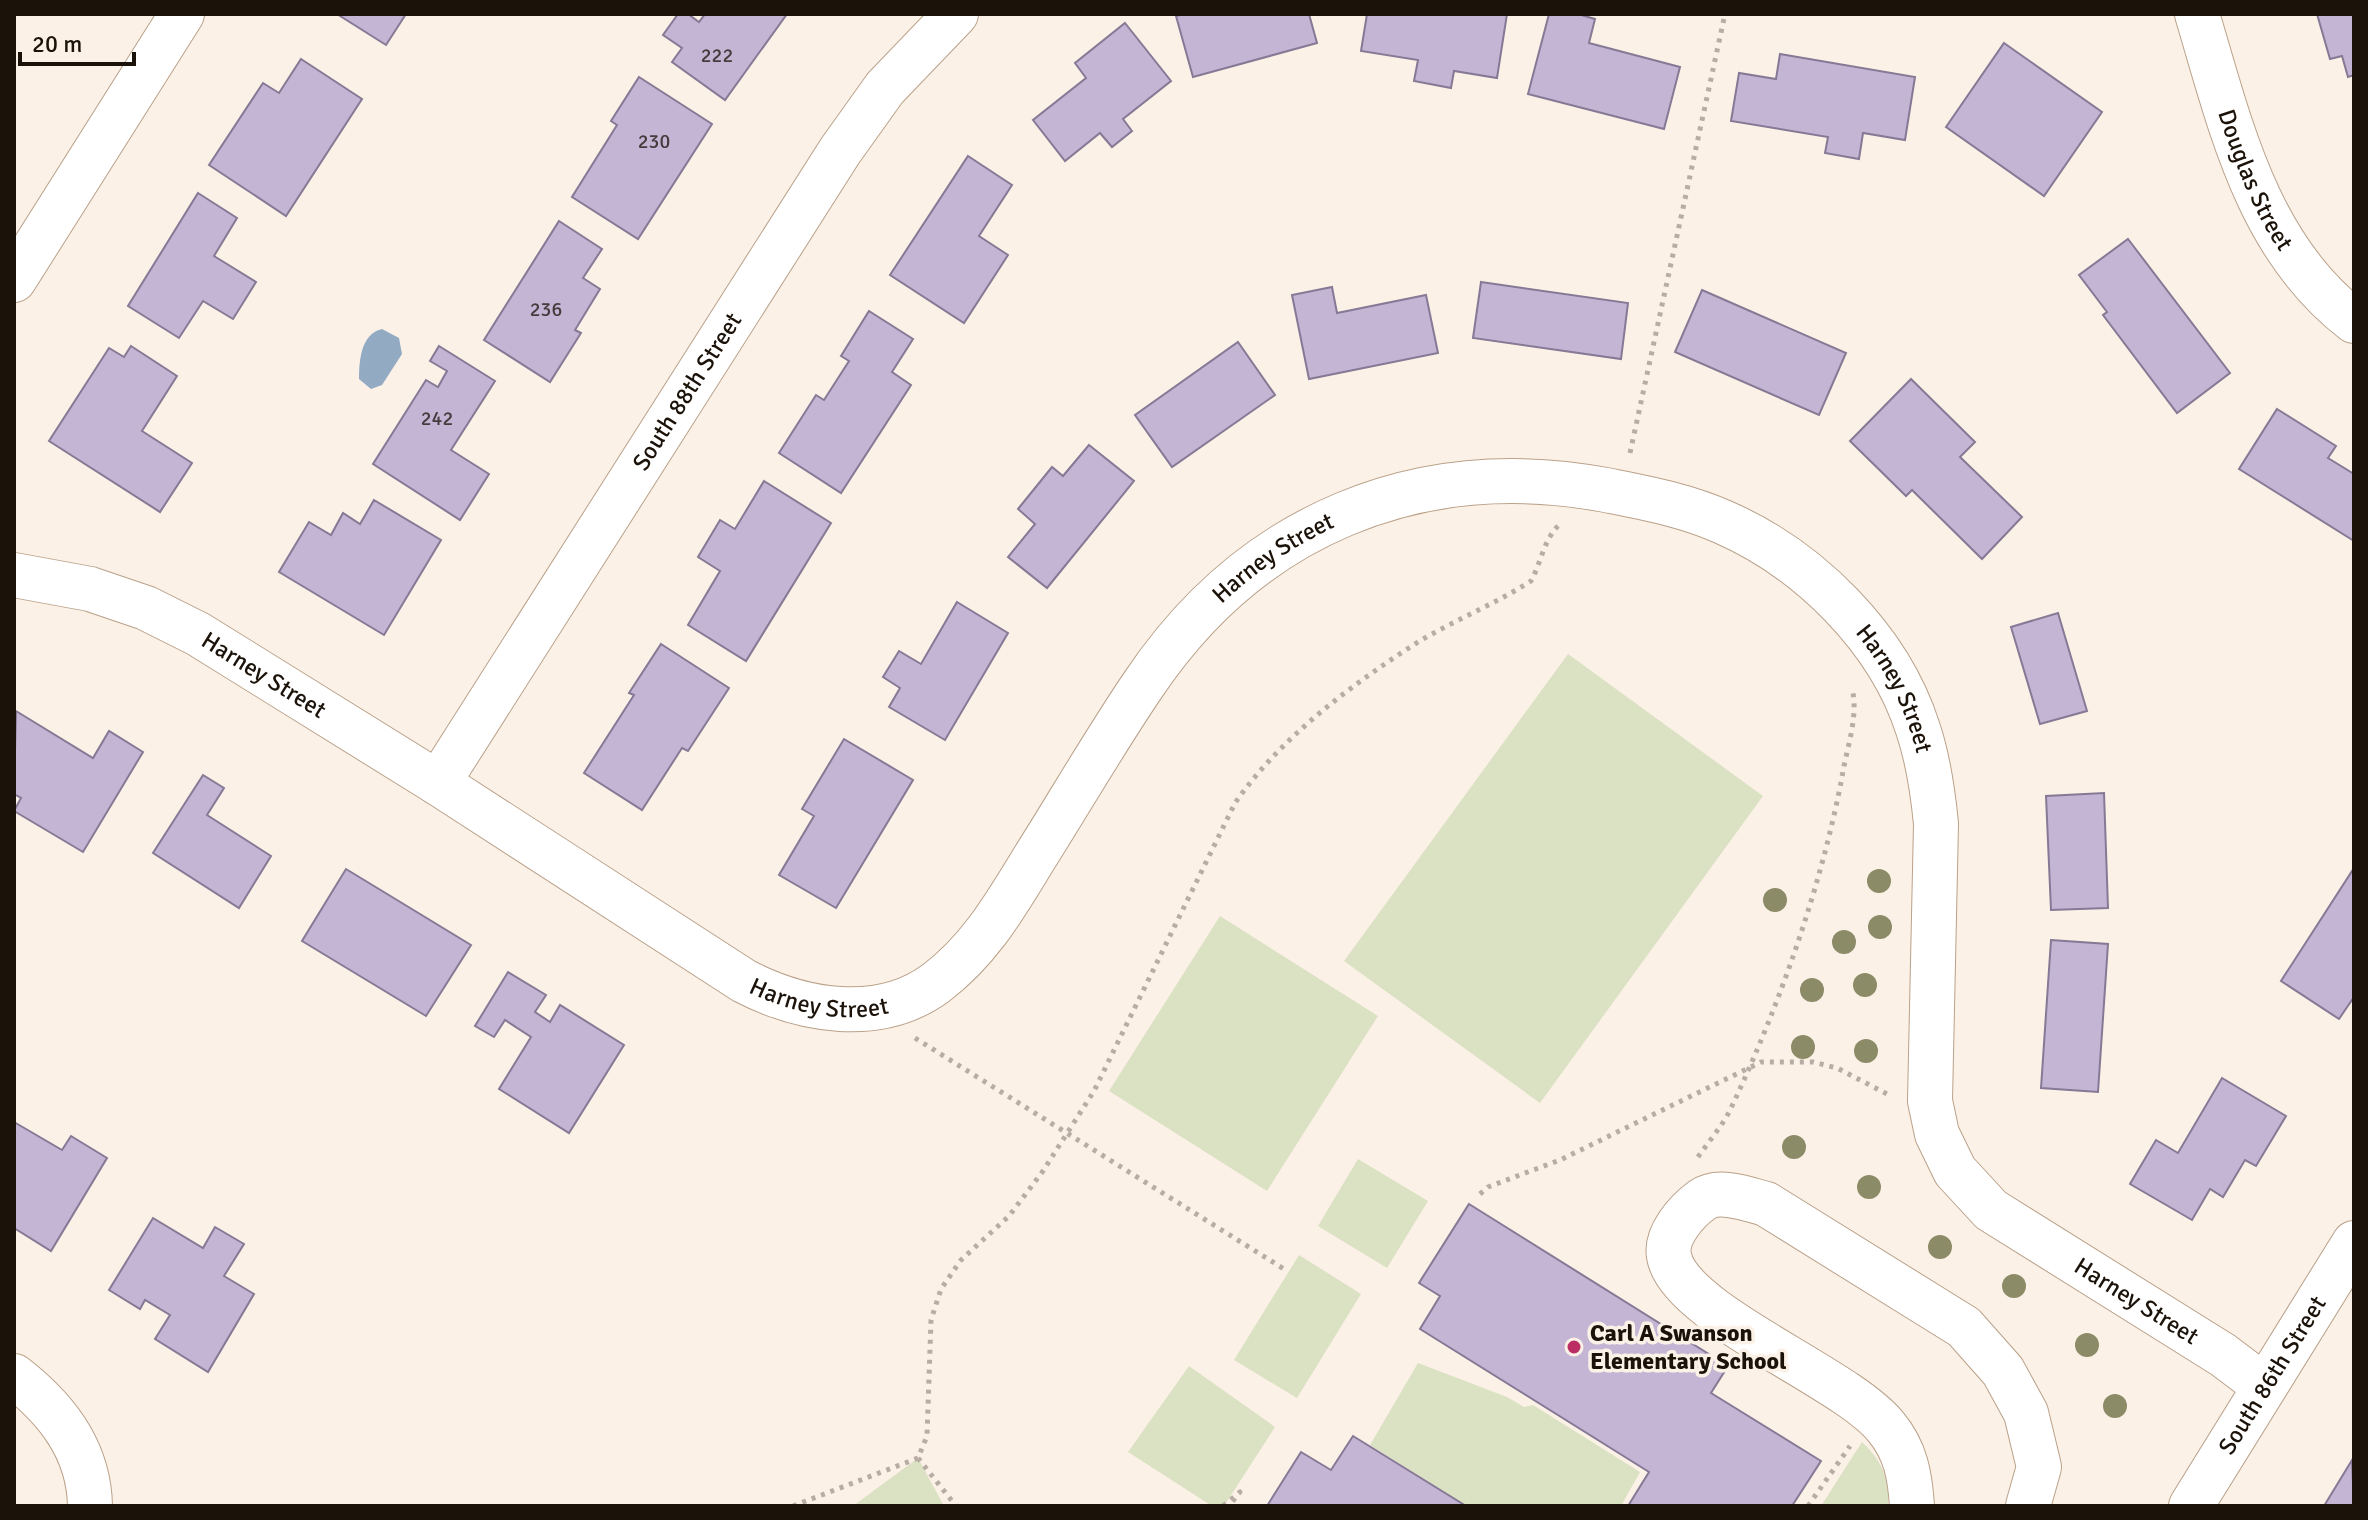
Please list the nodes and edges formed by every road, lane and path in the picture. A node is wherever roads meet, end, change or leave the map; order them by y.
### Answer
1 (182, 14) edge
2 (956, 14) edge
3 (1725, 14) edge
4 (2197, 14) edge
5 (14, 280) edge
6 (2354, 321) edge
7 (1628, 465) dead end
8 (1569, 519) dead end
9 (14, 575) edge
10 (1850, 681) dead end
11 (438, 783) junction
12 (888, 1004) junction
13 (1747, 1069) junction
14 (1902, 1101) dead end
15 (1067, 1134) junction
16 (1691, 1167) dead end
17 (1480, 1194) dead end
18 (2354, 1243) edge
19 (1284, 1269) dead end
20 (14, 1376) edge
21 (2264, 1386) junction
22 (1852, 1443) dead end
23 (918, 1458) junction
24 (90, 1494) edge
25 (793, 1506) edge
26 (956, 1506) edge
27 (1223, 1506) edge
28 (1229, 1506) edge
29 (1808, 1506) edge
30 (1912, 1506) edge
31 (2028, 1506) edge
32 (2191, 1506) edge

1 - 5 street
2 - 11 street, South 88th Street
3 - 7 path
4 - 6 street, Douglas Street
8 - 15 path
9 - 11 street, Harney Street
10 - 13 path
11 - 12 street, Harney Street
12 - 15 path
12 - 21 street, Harney Street
13 - 14 path
13 - 16 path
13 - 17 path
15 - 19 path
15 - 23 path
18 - 21 street, South 86th Street
20 - 24 street
21 - 32 street, South 86th Street
22 - 29 path
23 - 25 path
23 - 26 path
27 - 28 path
30 - 31 street

